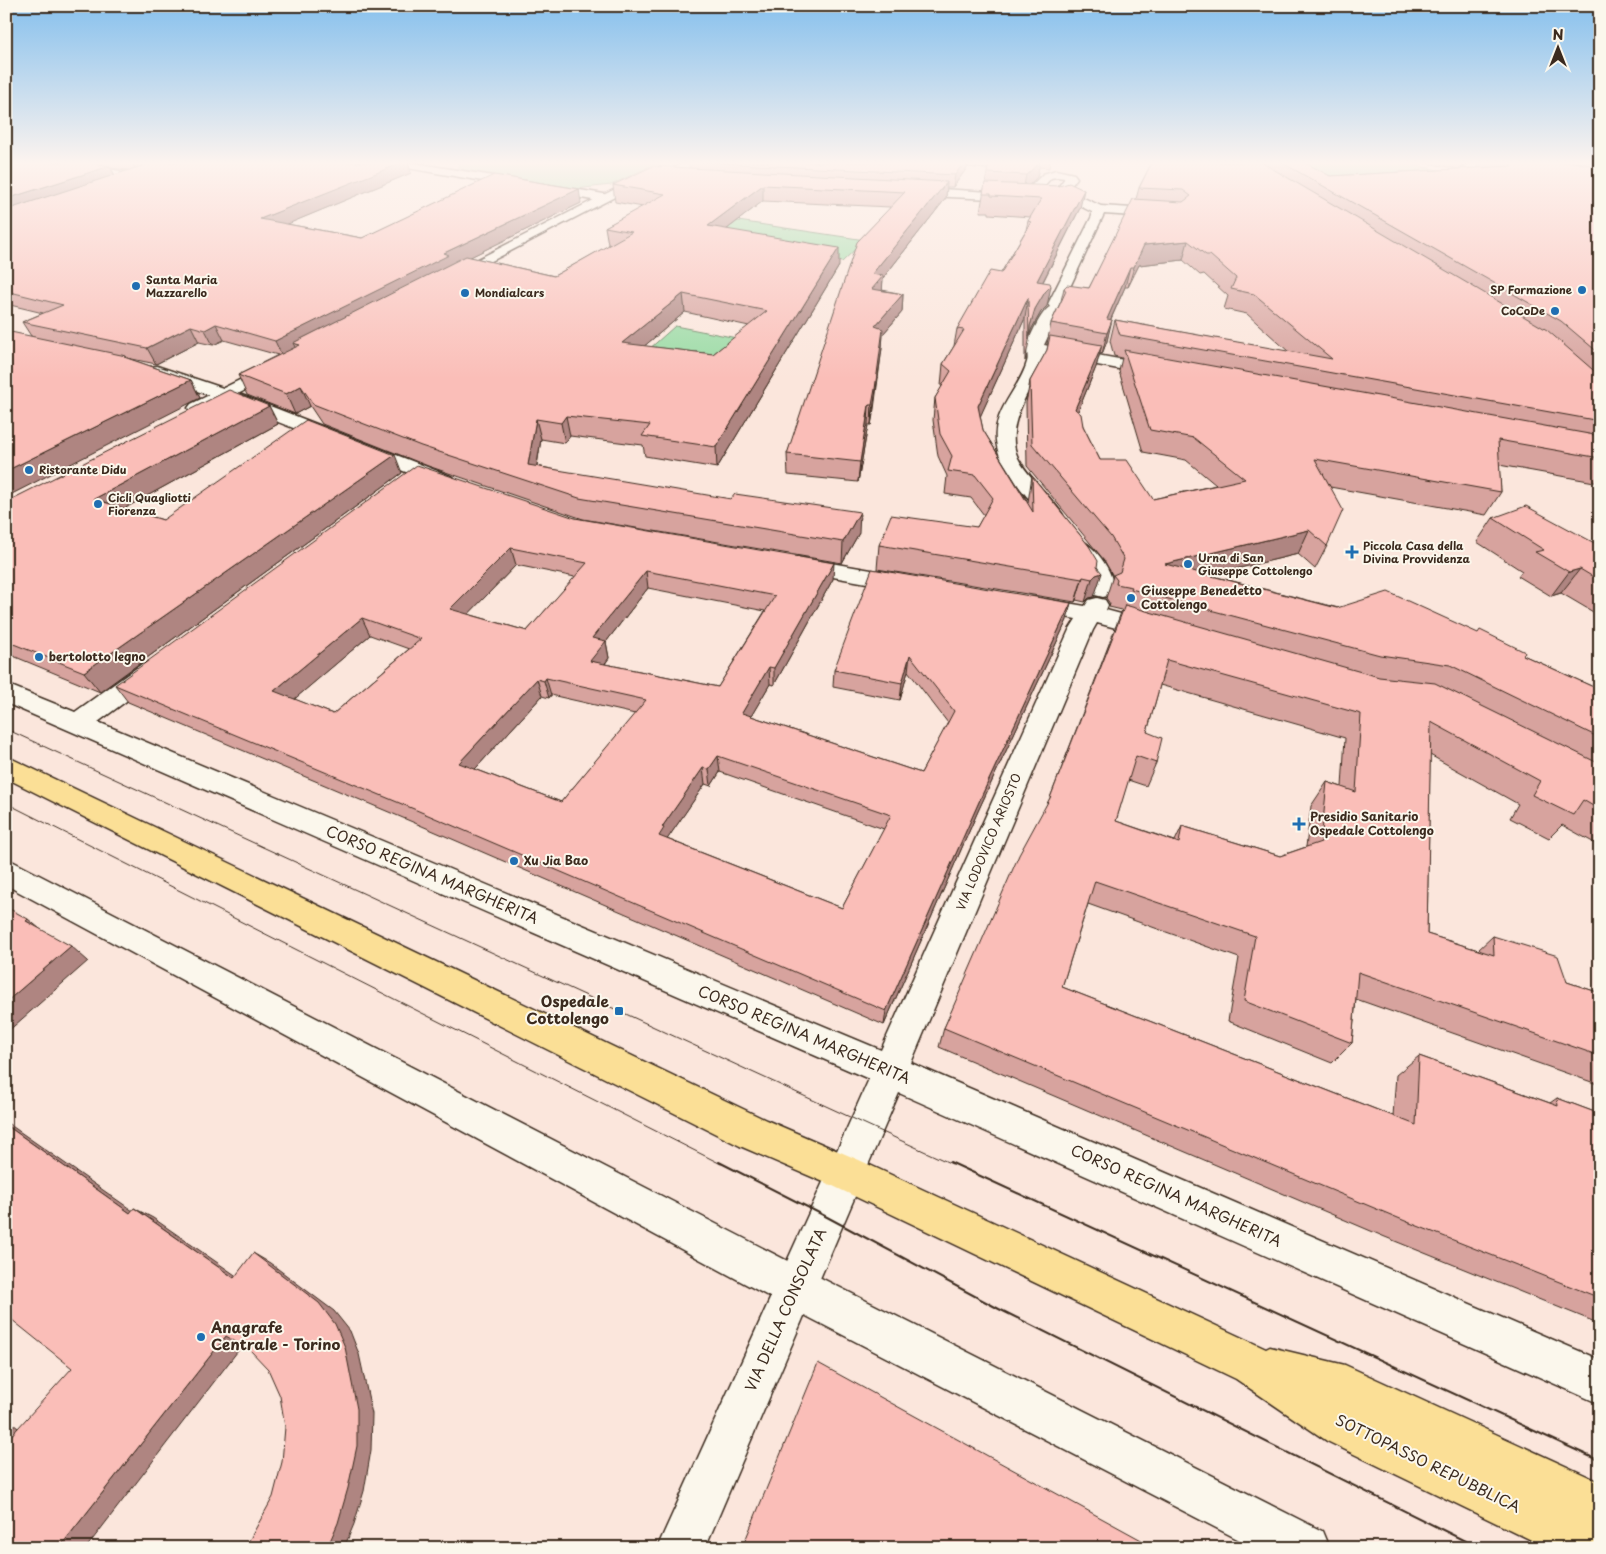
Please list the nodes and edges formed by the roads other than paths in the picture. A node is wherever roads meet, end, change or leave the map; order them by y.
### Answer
1 (534, 235) edge
2 (1090, 235) edge
3 (442, 282) edge
4 (1035, 348) junction
5 (287, 361) edge
6 (140, 367) edge
7 (1172, 374) edge
8 (230, 397) junction
9 (188, 419) edge
10 (467, 488) edge
11 (771, 560) edge
12 (926, 586) edge
13 (1013, 601) edge
14 (1097, 603) junction
15 (1172, 636) edge
16 (171, 655) edge
17 (6, 693) edge
18 (77, 724) junction
19 (6, 766) edge
20 (6, 870) edge
21 (890, 1071) junction
22 (846, 1173) junction
23 (796, 1288) junction
24 (1251, 1364) junction
25 (1600, 1382) edge
26 (1600, 1506) edge
27 (681, 1548) edge
28 (1305, 1548) edge
29 (1600, 1548) edge

1 - 3 street
2 - 4 street
4 - 7 street
4 - 14 street
5 - 8 street
6 - 8 street
8 - 9 street
8 - 10 street
11 - 12 street
13 - 14 street
14 - 15 street
14 - 21 street, VIA LODOVICO ARIOSTO
16 - 18 street
17 - 18 street, CORSO REGINA MARGHERITA
18 - 21 street, CORSO REGINA MARGHERITA
19 - 22 main road
20 - 23 street
21 - 22 street, VIA DELLA CONSOLATA
21 - 25 street, CORSO REGINA MARGHERITA
22 - 23 street, VIA DELLA CONSOLATA
22 - 24 main road
23 - 27 street, VIA DELLA CONSOLATA
23 - 28 street
24 - 26 main road
24 - 29 main road, SOTTOPASSO REPUBBLICA

